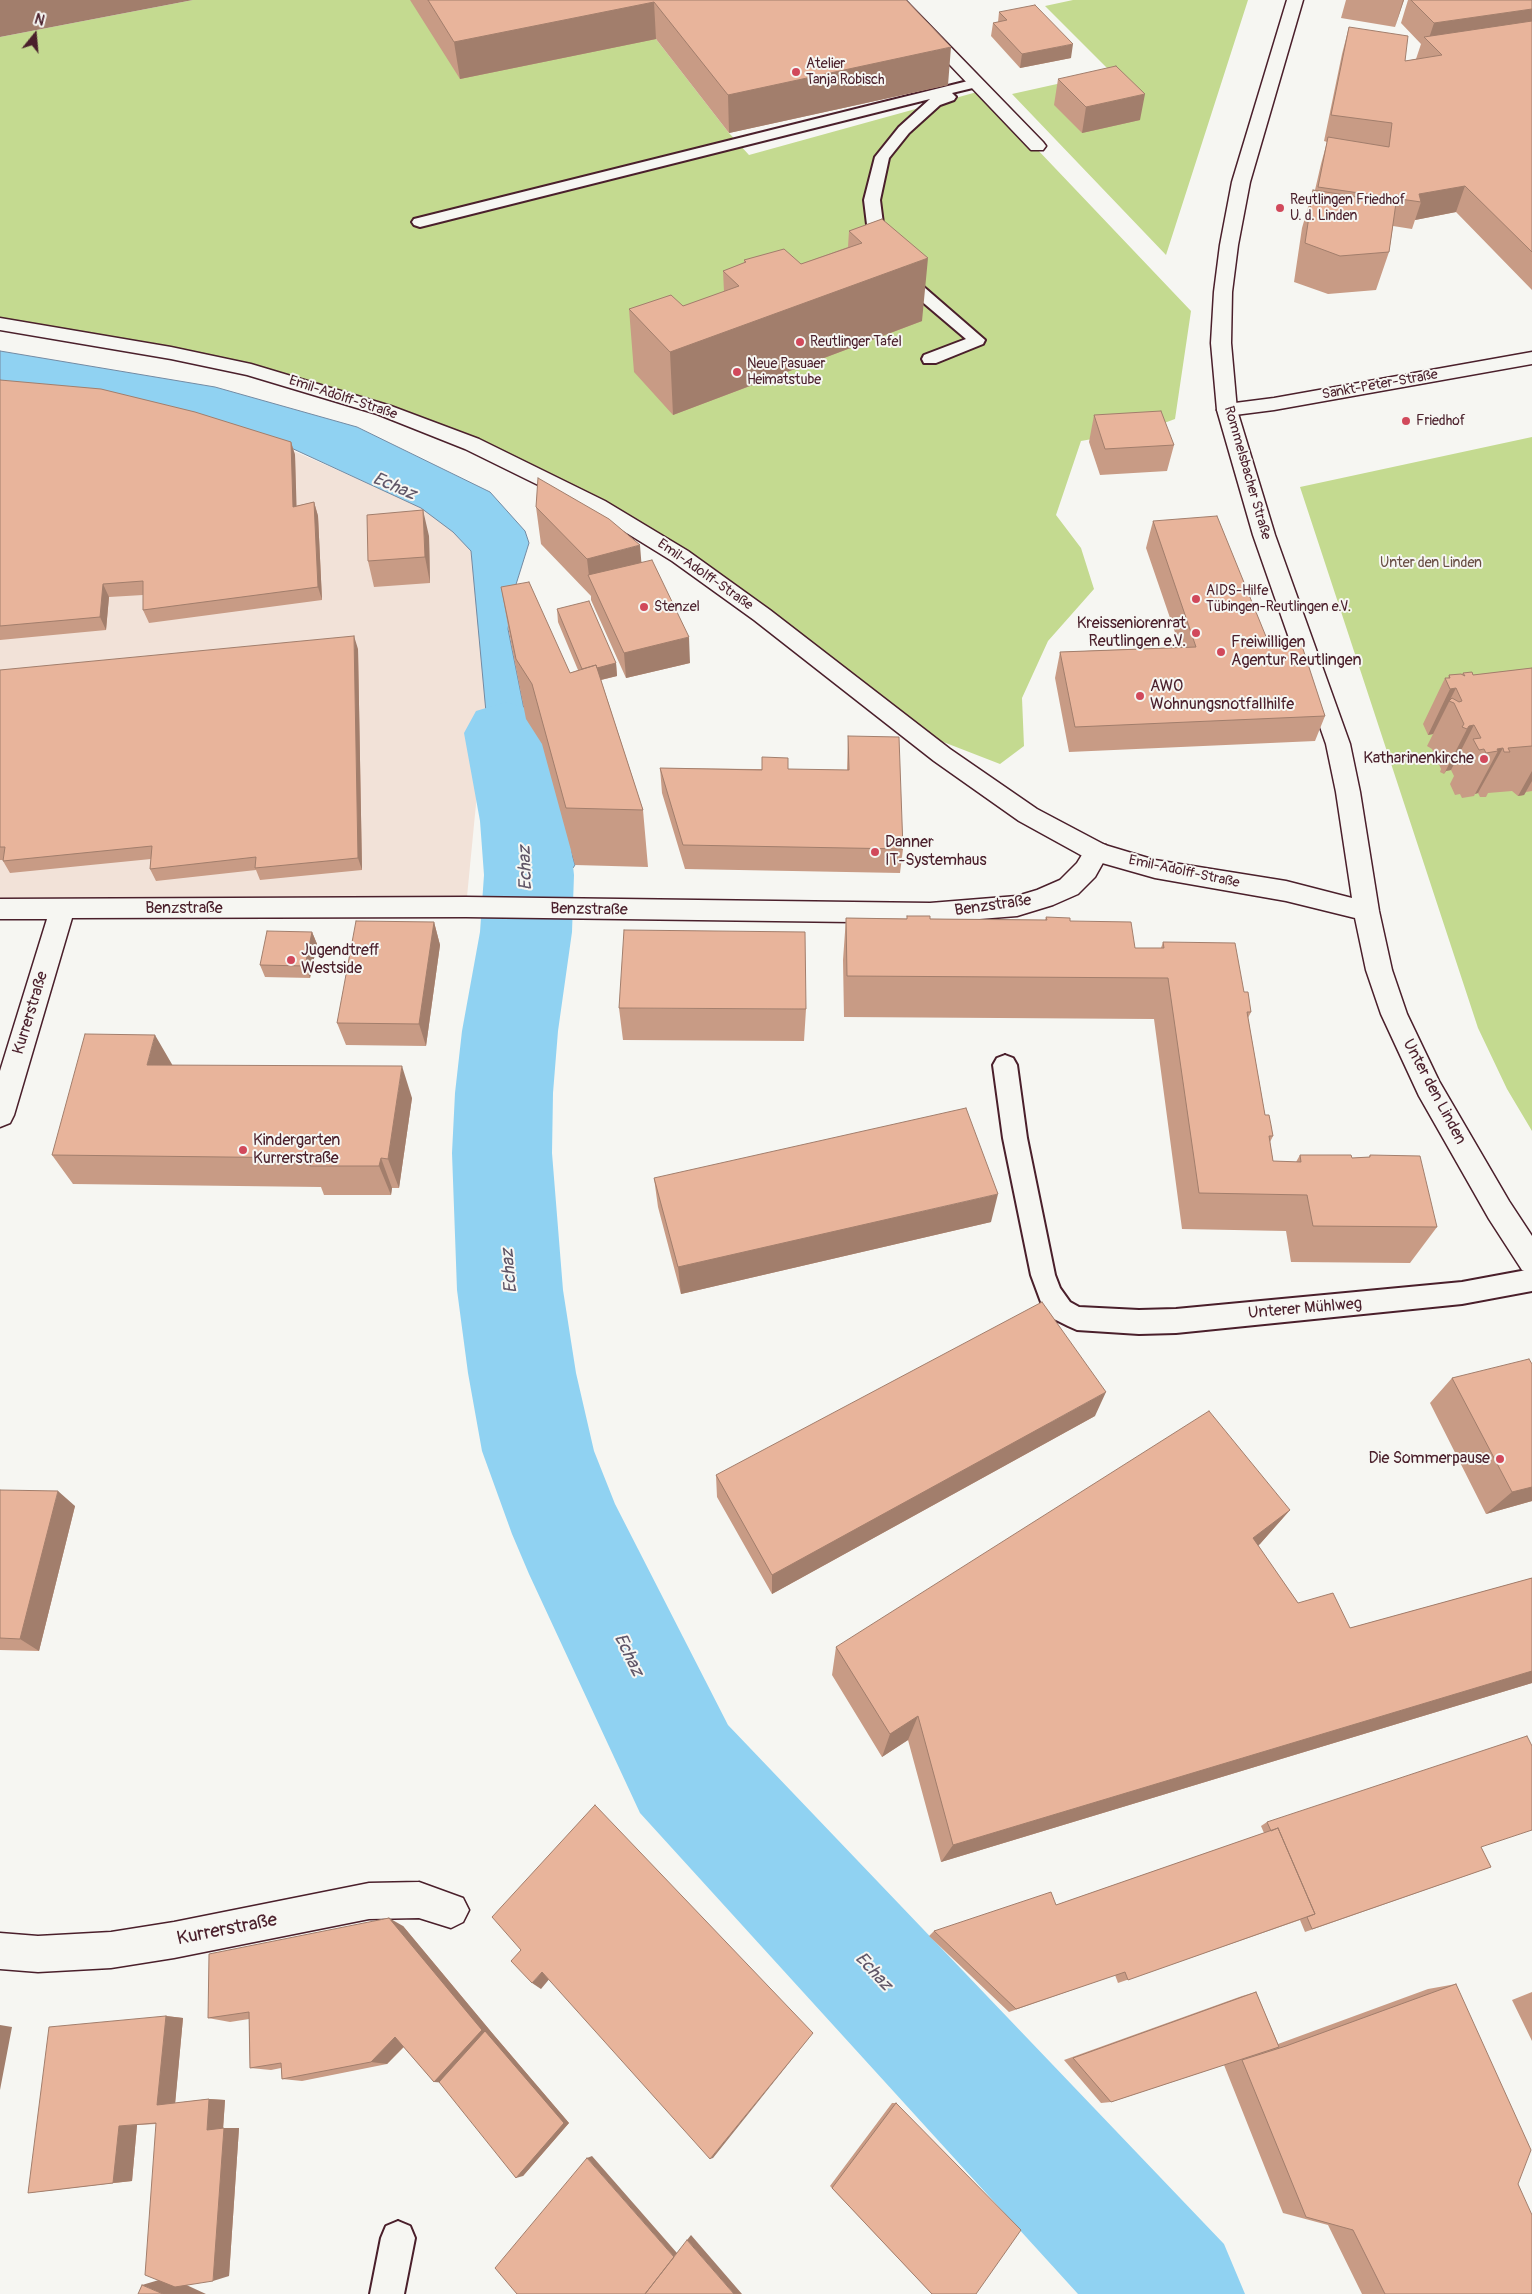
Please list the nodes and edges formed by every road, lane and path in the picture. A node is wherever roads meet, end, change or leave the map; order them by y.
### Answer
1 (896, 0) edge
2 (1295, 0) edge
3 (977, 85) junction
4 (1037, 146) dead end
5 (420, 222) dead end
6 (879, 257) junction
7 (861, 264) edge
8 (0, 324) edge
9 (1532, 358) edge
10 (930, 359) dead end
11 (1227, 410) junction
12 (1097, 852) junction
13 (0, 909) edge
14 (62, 910) junction
15 (1366, 911) junction
16 (1006, 1065) dead end
17 (0, 1115) edge
18 (1532, 1261) edge
19 (1532, 1280) edge
20 (451, 1910) dead end
21 (0, 1951) edge
22 (398, 2238) dead end
23 (387, 2294) edge

1 - 3 street
2 - 11 street, Rommelsbacher Straße
3 - 4 street
3 - 5 lane
3 - 6 lane
6 - 7 lane
6 - 10 lane
8 - 12 street, Emil-Adolff-Straße
9 - 11 street, Sankt-Peter-Straße
11 - 15 street, Rommelsbacher Straße
12 - 14 street, Benzstraße
12 - 15 street, Emil-Adolff-Straße
13 - 14 street, Benzstraße
14 - 17 street, Kurrerstraße
15 - 18 street, Unter den Linden
16 - 19 lane, Unterer Mühlweg
20 - 21 street, Kurrerstraße
22 - 23 lane

